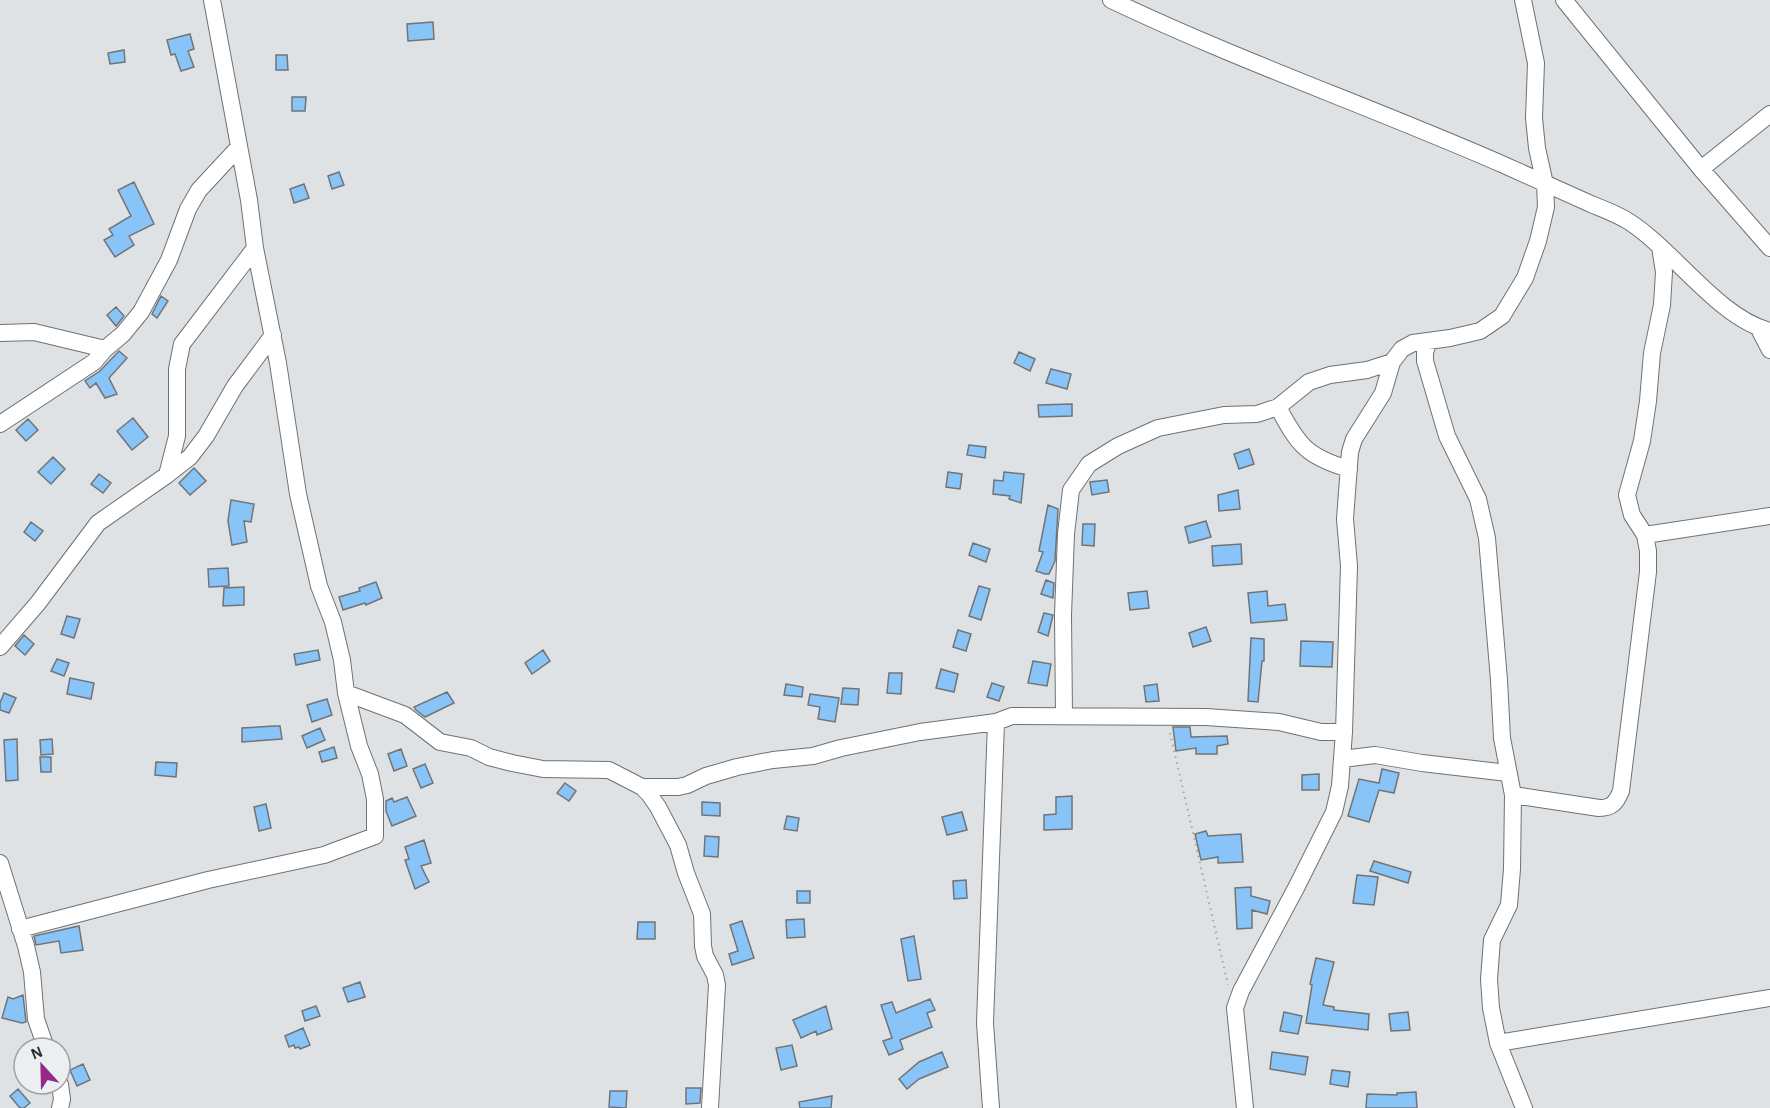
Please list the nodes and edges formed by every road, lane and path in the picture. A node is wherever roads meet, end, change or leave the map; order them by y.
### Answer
1 (212, 0) edge
2 (1111, 0) edge
3 (1523, 0) edge
4 (1564, 0) edge
5 (1770, 114) edge
6 (239, 147) junction
7 (1701, 169) junction
8 (1545, 184) junction
9 (1660, 247) junction
10 (255, 248) junction
11 (1770, 248) edge
12 (1764, 330) edge
13 (0, 333) edge
14 (273, 336) junction
15 (1429, 341) junction
16 (105, 349) junction
17 (1770, 350) edge
18 (1392, 362) junction
19 (1278, 407) junction
20 (0, 424) edge
21 (1349, 470) junction
22 (167, 475) junction
23 (1770, 516) edge
24 (1645, 535) junction
25 (0, 647) edge
26 (346, 693) junction
27 (1064, 717) junction
28 (1167, 718) junction
29 (996, 722) junction
30 (1344, 732) junction
31 (1342, 759) junction
32 (1508, 773) junction
33 (642, 787) junction
34 (1513, 795) junction
35 (0, 863) edge
36 (20, 929) junction
37 (1770, 998) edge
38 (1235, 1008) junction
39 (42, 1036) edge
40 (1498, 1043) junction
41 (1243, 1105) edge
42 (710, 1108) edge
43 (991, 1108) edge
44 (1524, 1108) edge

1 - 6 street
2 - 8 street
3 - 8 street
4 - 7 street
5 - 7 street
6 - 10 street
6 - 16 street
7 - 11 street
8 - 9 street
8 - 15 street
9 - 12 street
9 - 24 street
10 - 14 street
10 - 22 street
12 - 17 street
13 - 16 street
14 - 22 street
14 - 26 street
15 - 18 street
15 - 32 street
16 - 20 street
18 - 19 street
18 - 21 street
19 - 21 street
19 - 27 street
21 - 30 street
22 - 25 street
23 - 24 street
24 - 34 street
26 - 33 street
26 - 36 street
27 - 28 street
27 - 29 street
28 - 30 street
28 - 38 path
29 - 33 street
29 - 43 street
30 - 31 street
31 - 32 street
31 - 38 street
32 - 34 street
33 - 42 street
34 - 40 street
35 - 36 street
36 - 39 street
37 - 40 street
38 - 41 street
40 - 44 street

